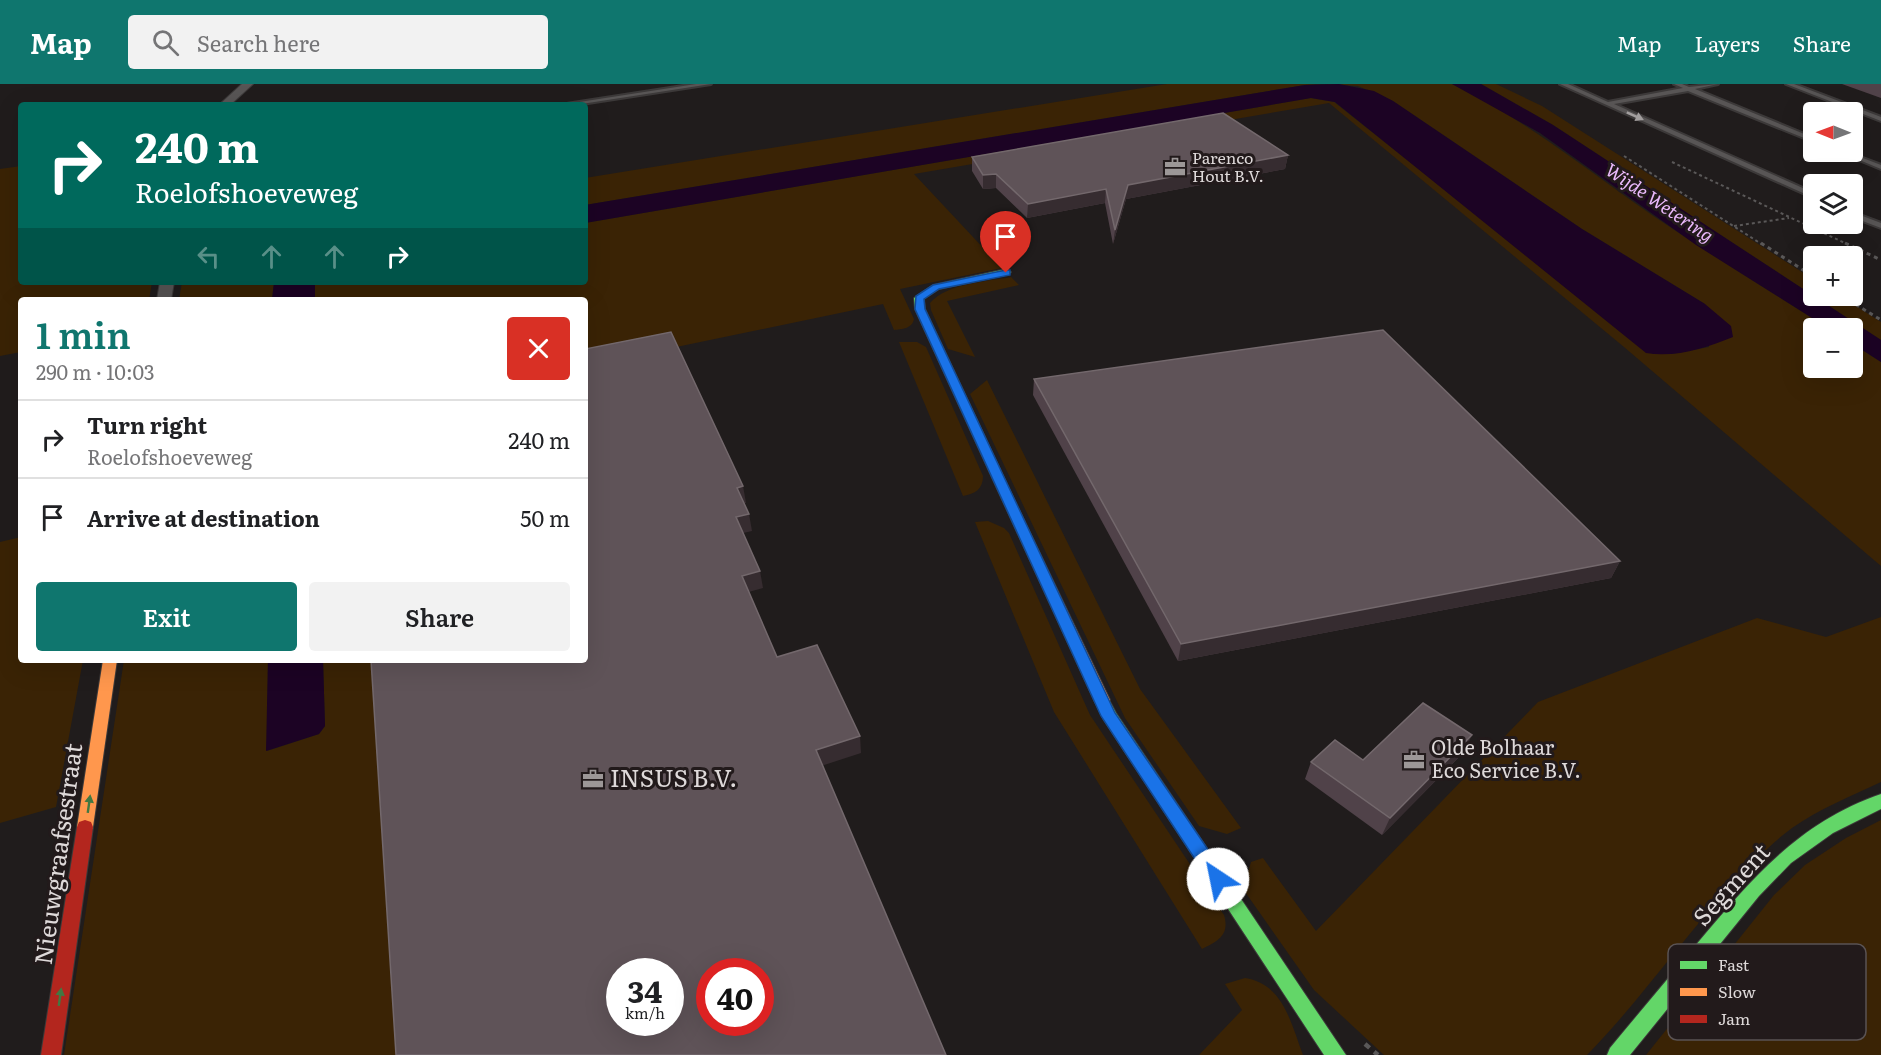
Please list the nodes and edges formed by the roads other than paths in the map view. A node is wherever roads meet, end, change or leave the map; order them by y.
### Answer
1 (248, 84) edge
2 (708, 84) edge
3 (1563, 84) edge
4 (1677, 84) edge
5 (1714, 84) edge
6 (1789, 84) edge
7 (1689, 89) junction
8 (227, 102) edge
9 (584, 102) edge
10 (1606, 104) junction
11 (1881, 119) edge
12 (1803, 136) edge
13 (1863, 160) edge
14 (1881, 167) edge
15 (1803, 191) edge
16 (1863, 219) edge
17 (1881, 226) edge
18 (1006, 273) dead end
19 (110, 663) edge
20 (1881, 801) edge
21 (1708, 944) edge
22 (1668, 993) edge
23 (51, 1055) edge
24 (1336, 1055) edge
25 (1617, 1055) edge

1 - 8 street
2 - 9 lane
3 - 10 lane
4 - 7 lane
5 - 7 lane
6 - 11 lane
7 - 10 lane
7 - 12 lane
10 -> 15 lane
13 - 14 lane
16 - 17 lane
18 - 24 street
23 -> 19 street, Nieuwgraafsestraat
20 - 21 street, Segment
22 - 25 street, Segment

